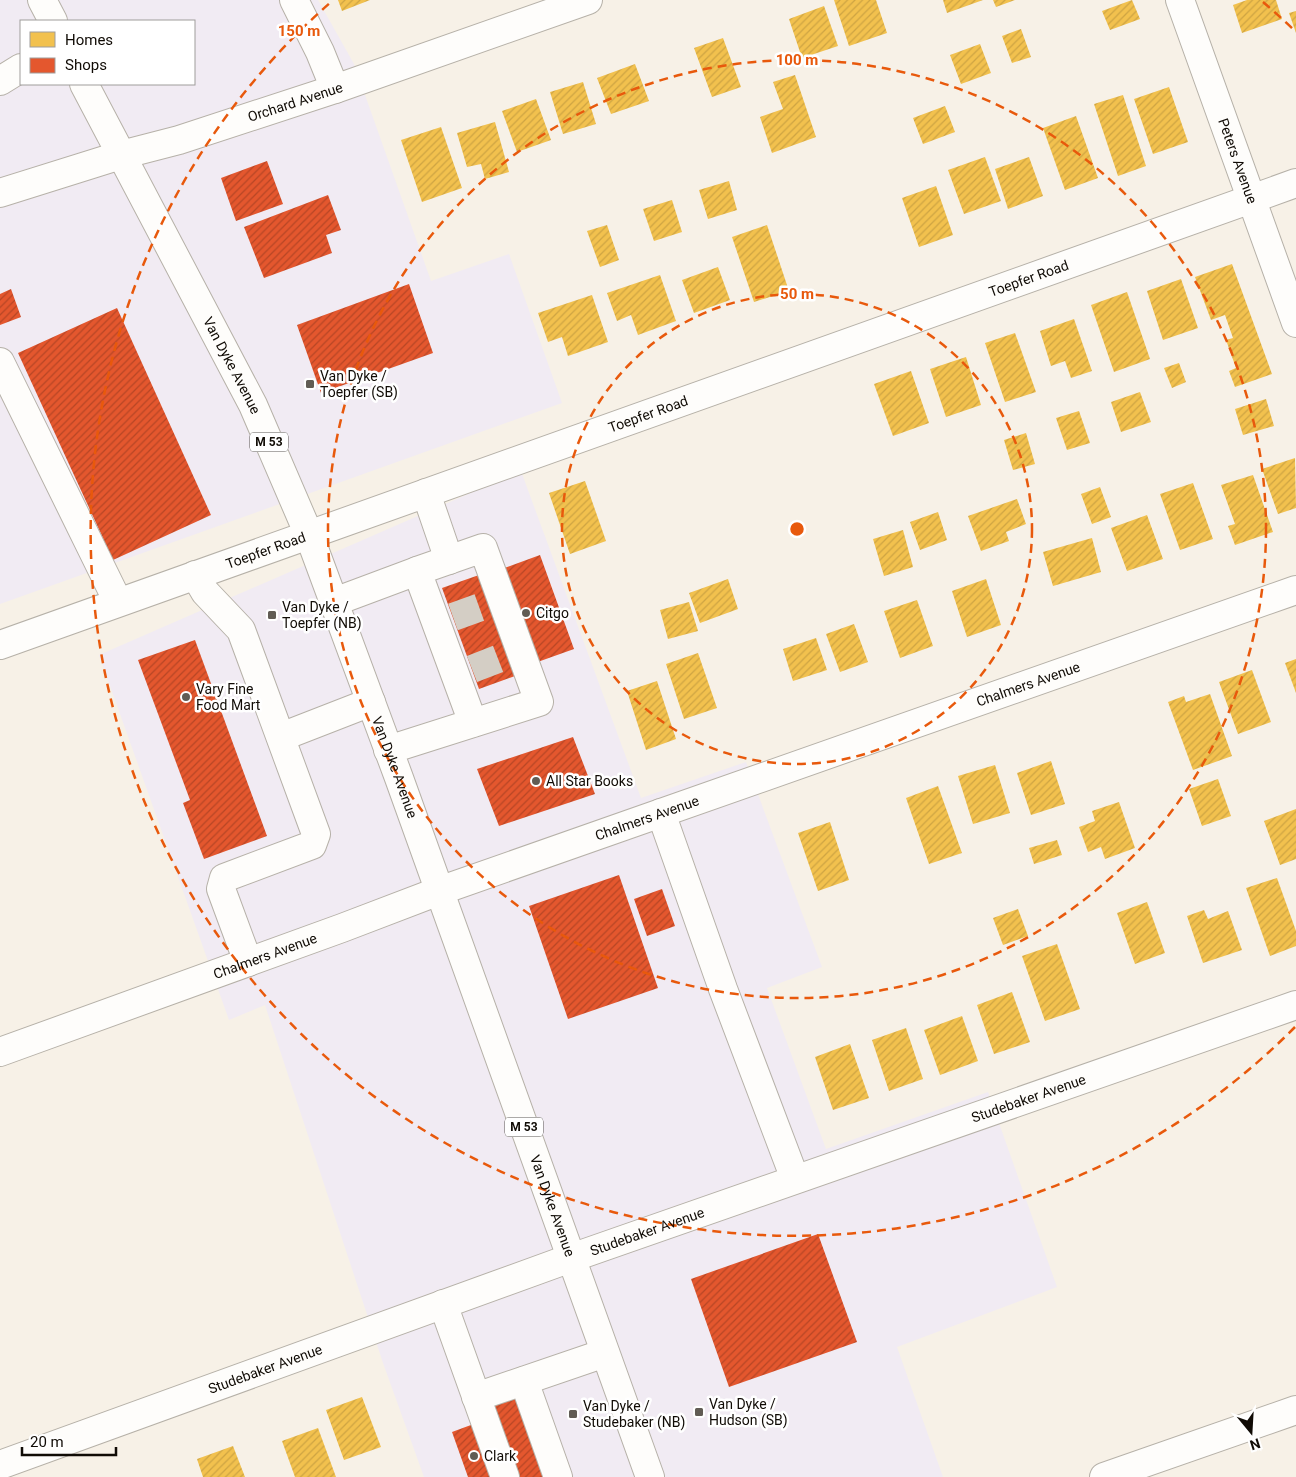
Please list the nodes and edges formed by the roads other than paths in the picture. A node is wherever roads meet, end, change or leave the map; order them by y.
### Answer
1 (42, 0) edge
2 (294, 0) edge
3 (588, 0) edge
4 (1180, 0) edge
5 (52, 20) edge
6 (20, 69) edge
7 (0, 81) edge
8 (85, 85) edge
9 (335, 89) junction
10 (121, 155) junction
11 (1296, 184) edge
12 (0, 193) edge
13 (1252, 199) junction
14 (1296, 323) edge
15 (0, 362) edge
16 (426, 493) junction
17 (309, 534) junction
18 (449, 560) junction
19 (417, 571) junction
20 (195, 576) junction
21 (1296, 590) edge
22 (118, 602) junction
23 (334, 602) junction
24 (0, 645) edge
25 (371, 702) junction
26 (473, 723) junction
27 (281, 736) junction
28 (388, 750) junction
29 (661, 813) junction
30 (439, 891) junction
31 (248, 962) junction
32 (1296, 1005) edge
33 (0, 1052) edge
34 (795, 1179) junction
35 (571, 1258) junction
36 (443, 1304) junction
37 (606, 1353) junction
38 (524, 1381) junction
39 (476, 1397) junction
40 (1296, 1410) edge
41 (0, 1465) edge
42 (505, 1477) edge
43 (558, 1477) edge
44 (650, 1477) edge
45 (1104, 1477) edge

1 - 5 street
2 - 9 street
3 - 9 street, Orchard Avenue
4 - 13 street, Peters Avenue
6 - 7 street
8 - 10 street, Van Dyke Avenue / M 53
9 - 10 street, Orchard Avenue
10 - 12 street, Orchard Avenue
10 - 17 street, Van Dyke Avenue / M 53
11 - 13 street, Toepfer Road
13 - 14 street, Peters Avenue
13 - 16 street, Toepfer Road
15 - 22 street
16 - 17 street, Toepfer Road
16 - 18 street
17 - 20 street, Toepfer Road
17 - 23 street, Van Dyke Avenue / M 53
18 - 19 street
18 - 26 street
19 - 23 street
19 - 26 street
20 - 22 street, Toepfer Road
20 - 27 street
21 - 29 street, Chalmers Avenue
22 - 24 street, Toepfer Road
23 - 25 street, Van Dyke Avenue / M 53
25 - 27 street
25 - 28 street, Van Dyke Avenue / M 53
26 - 28 street
27 - 31 street
28 - 30 street, Van Dyke Avenue / M 53
29 - 30 street, Chalmers Avenue
29 - 34 street
30 - 31 street, Chalmers Avenue
30 - 35 street, Van Dyke Avenue / M 53
31 - 33 street, Chalmers Avenue
32 - 34 street, Studebaker Avenue
34 - 35 street, Studebaker Avenue
35 - 36 street, Studebaker Avenue
35 - 37 street, Van Dyke Avenue / M 53
36 - 39 street
36 - 41 street, Studebaker Avenue
37 - 38 street
37 - 44 street, Van Dyke Avenue / M 53
38 - 39 street
38 - 43 street
39 - 42 street
40 - 45 street

